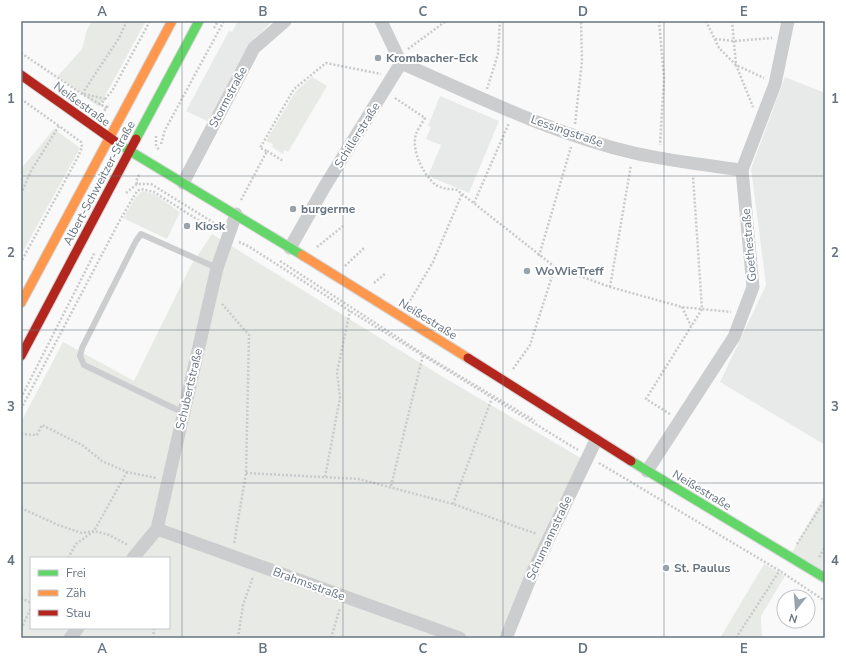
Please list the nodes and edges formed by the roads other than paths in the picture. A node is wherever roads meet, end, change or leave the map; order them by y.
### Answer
1 (172, 21) edge
2 (199, 21) edge
3 (285, 21) edge
4 (381, 21) edge
5 (788, 21) edge
6 (400, 60) junction
7 (21, 75) edge
8 (109, 138) junction
9 (130, 151) junction
10 (742, 170) junction
11 (183, 183) junction
12 (238, 208) junction
13 (290, 248) junction
14 (217, 268) junction
15 (21, 303) edge
16 (21, 356) edge
17 (184, 413) junction
18 (596, 440) junction
19 (647, 471) junction
20 (157, 530) junction
21 (136, 555) edge
22 (825, 578) edge
23 (77, 629) edge
24 (70, 638) edge
25 (460, 638) edge
26 (506, 638) edge

1 - 8 street, Albert-Schweitzer-Straße
2 - 9 street, Albert-Schweitzer-Straße
3 - 11 street, Stormstraße
4 - 6 street
5 - 10 street, Goethestraße
6 - 10 street, Lessingstraße
6 - 13 street, Schillerstraße
7 - 8 street, Neißestraße
8 - 9 street, Neißestraße
8 - 15 street, Albert-Schweitzer-Straße
9 - 11 street, Neißestraße
9 - 16 street, Albert-Schweitzer-Straße
10 - 19 street, Goethestraße
11 - 12 street, Neißestraße
12 - 13 street, Neißestraße
12 - 14 street, Schubertstraße
13 - 18 street, Neißestraße
14 - 17 street, Schubertstraße
14 - 17 lane
17 - 20 street, Schubertstraße
18 - 19 street, Neißestraße
18 - 26 street, Schumannstraße
19 - 22 street, Neißestraße
20 - 21 street, Schubertstraße
20 - 25 street, Brahmsstraße
23 - 24 street

